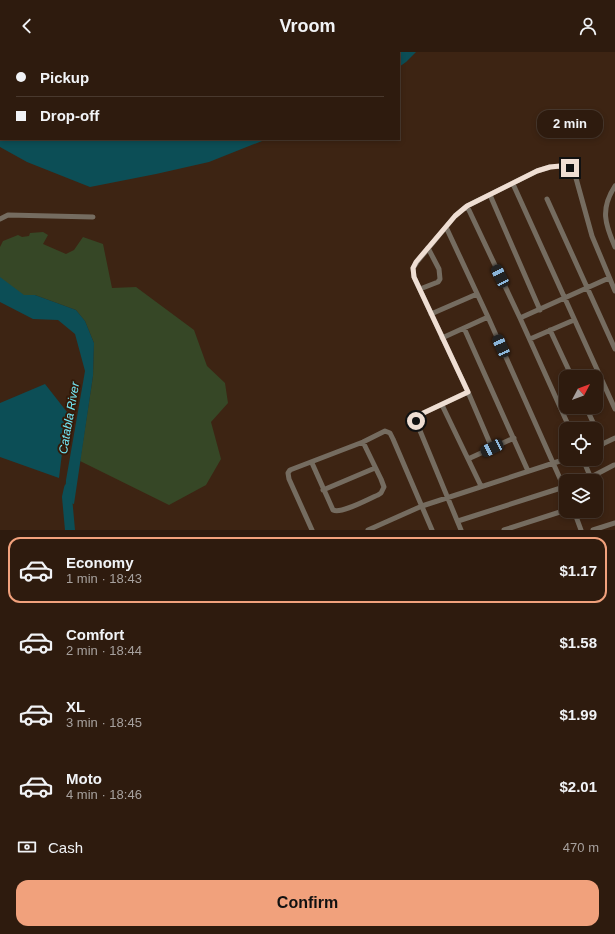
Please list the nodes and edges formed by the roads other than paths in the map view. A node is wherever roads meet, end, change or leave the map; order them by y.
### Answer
1 (513, 184) junction
2 (615, 186) edge
3 (490, 195) junction
4 (548, 199) dead end
5 (467, 206) junction
6 (93, 217) dead end
7 (0, 219) edge
8 (446, 227) junction
9 (615, 247) edge
10 (428, 248) junction
11 (609, 278) junction
12 (588, 288) junction
13 (420, 289) junction
14 (615, 291) edge
15 (477, 294) junction
16 (564, 298) junction
17 (540, 310) junction
18 (432, 314) junction
19 (488, 317) junction
20 (520, 318) junction
21 (574, 320) junction
22 (464, 328) junction
23 (550, 330) junction
24 (442, 338) junction
25 (530, 339) junction
26 (615, 349) edge
27 (569, 370) edge
28 (468, 392) junction
29 (442, 405) junction
30 (615, 409) edge
31 (567, 422) edge
32 (514, 438) junction
33 (615, 438) edge
34 (363, 442) junction
35 (603, 444) edge
36 (492, 448) junction
37 (468, 459) junction
38 (559, 461) edge
39 (312, 463) junction
40 (554, 463) junction
41 (614, 466) edge
42 (375, 468) junction
43 (528, 471) junction
44 (600, 474) edge
45 (559, 475) edge
46 (481, 486) junction
47 (324, 490) junction
48 (559, 491) edge
49 (448, 498) junction
50 (422, 506) junction
51 (559, 512) edge
52 (577, 518) edge
53 (458, 521) junction
54 (615, 523) edge
55 (312, 530) edge
56 (368, 530) edge
57 (432, 530) edge
58 (462, 530) edge
59 (504, 530) edge
60 (581, 530) edge
61 (593, 530) edge

1 - 3 street
1 - 11 street
1 - 16 street
2 - 9 street
3 - 5 street
3 - 17 street
4 - 12 street
5 - 8 street
5 - 20 street
6 - 7 street
8 - 10 street
8 - 15 street
10 - 13 street
10 - 13 street
11 - 12 street
11 - 14 street
12 - 16 street
12 - 26 street
13 - 18 street
15 - 18 street
15 - 19 street
16 - 17 street
16 - 21 street
17 - 20 street
18 - 24 street
19 - 22 street
19 - 40 street
20 - 25 street
21 - 23 street
21 - 30 street
22 - 24 street
22 - 32 street
23 - 25 street
23 - 27 street
24 - 28 street
25 - 31 street
28 - 29 street
28 - 36 street
29 - 37 street
29 - 49 street
32 - 36 street
32 - 43 street
33 - 35 street
34 - 39 street
34 - 42 street
34 - 50 street
36 - 37 street
37 - 46 street
38 - 40 street
39 - 47 street
39 - 55 street
40 - 43 street
40 - 45 street
41 - 44 street
42 - 47 street
42 - 47 street
43 - 46 street
46 - 49 street
48 - 53 street
49 - 50 street
49 - 53 street
50 - 56 street
50 - 57 street
51 - 59 street
52 - 60 street
53 - 58 street
54 - 61 street

